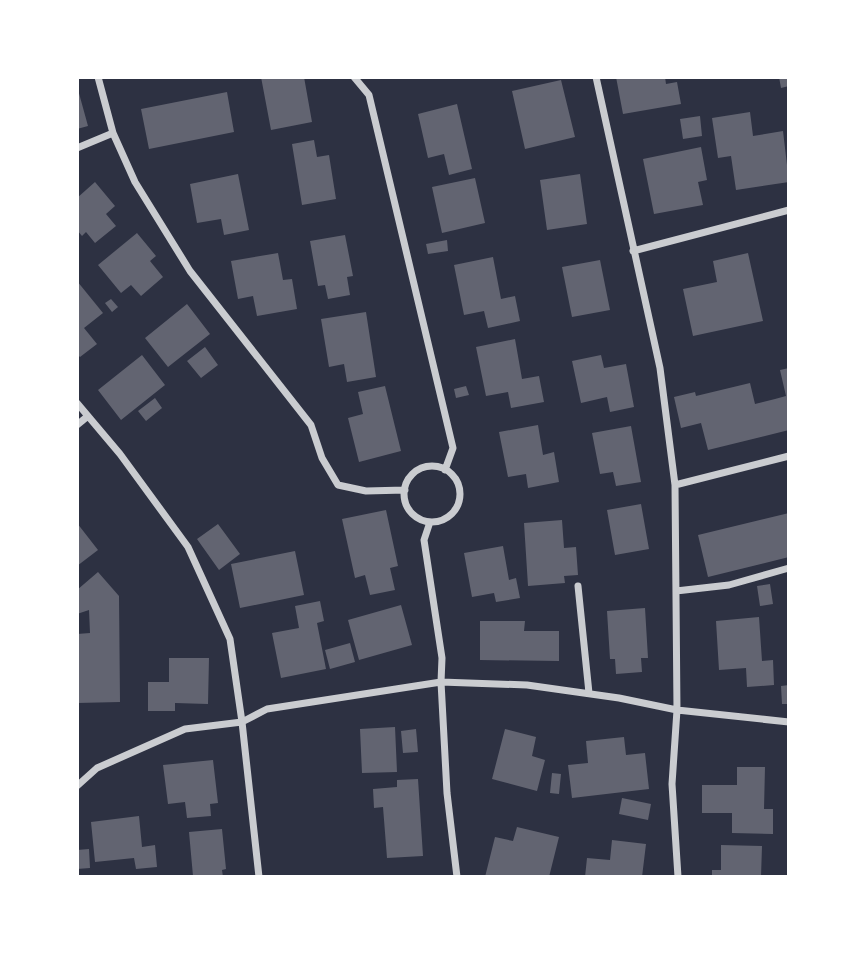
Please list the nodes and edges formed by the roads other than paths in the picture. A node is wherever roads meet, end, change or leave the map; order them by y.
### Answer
1 (98, 77) edge
2 (354, 77) edge
3 (596, 77) edge
4 (113, 133) junction
5 (77, 148) edge
6 (789, 210) edge
7 (633, 251) junction
8 (77, 402) edge
9 (88, 416) junction
10 (77, 425) edge
11 (789, 456) edge
12 (445, 470) junction
13 (675, 485) junction
14 (405, 490) junction
15 (430, 522) junction
16 (789, 568) edge
17 (578, 586) dead end
18 (676, 591) junction
19 (441, 682) junction
20 (589, 693) junction
21 (677, 710) junction
22 (242, 722) junction
23 (789, 722) edge
24 (77, 786) edge
25 (258, 877) edge
26 (457, 877) edge
27 (678, 877) edge

1 - 4 street
2 - 12 street
3 - 7 street
4 - 5 street
4 - 14 street
6 - 7 street
7 - 13 street
8 - 9 street
9 - 10 street
9 - 22 street
11 - 13 street
12 - 14 street
12 - 15 street
13 - 18 street
14 - 15 street
15 - 19 street
16 - 18 street
17 - 20 street
18 - 21 street
19 - 20 street
19 - 22 street
19 - 26 street
20 - 21 street
21 - 23 street
21 - 27 street
22 - 24 street
22 - 25 street

